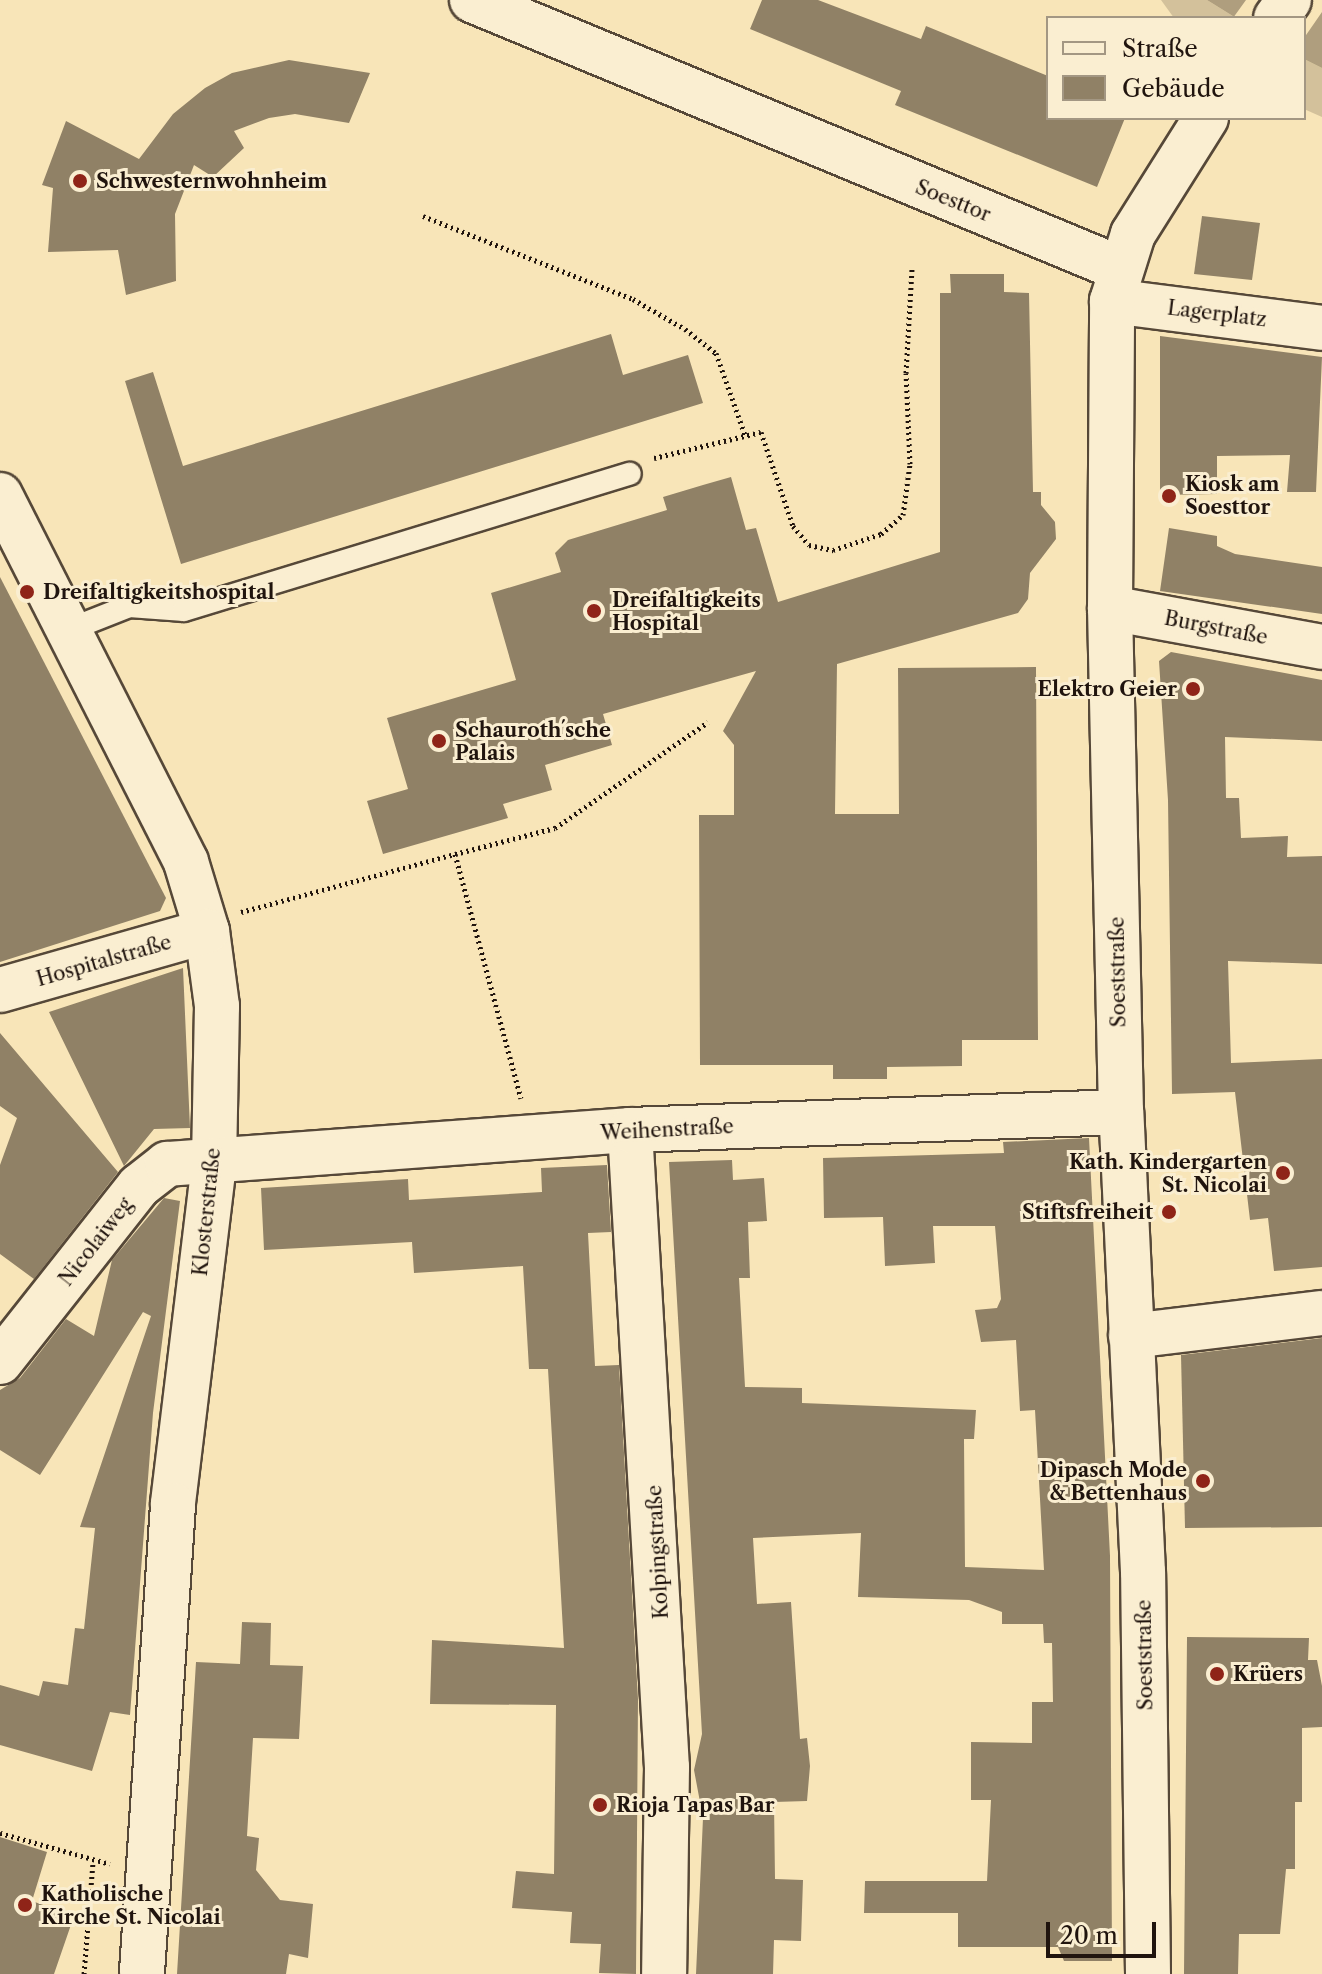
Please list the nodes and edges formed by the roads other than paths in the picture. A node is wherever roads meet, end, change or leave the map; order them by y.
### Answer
1 (472, 0) edge
2 (1205, 120) edge
3 (1117, 285) junction
4 (1322, 328) edge
5 (630, 474) road end
6 (0, 495) edge
7 (1110, 608) junction
8 (71, 629) junction
9 (1322, 647) edge
10 (206, 926) junction
11 (0, 990) edge
12 (1121, 1112) junction
13 (630, 1130) junction
14 (214, 1164) junction
15 (1322, 1313) edge
16 (1131, 1336) junction
17 (0, 1362) edge
18 (142, 1974) edge
19 (664, 1974) edge
20 (1148, 1974) edge

1 - 3 street, Soesttor
2 - 3 street
3 - 4 street, Lagerplatz
3 - 7 street
5 - 8 lane
6 - 8 street, Klosterstraße
7 - 9 street, Burgstraße
7 - 12 street, Soeststraße
8 - 10 street, Klosterstraße
10 - 11 street, Hospitalstraße
10 - 14 street, Klosterstraße
12 - 13 street, Weihenstraße
12 - 16 street, Soeststraße
13 - 14 street, Weihenstraße
13 - 19 street, Kolpingstraße
14 - 17 street, Nicolaiweg
14 - 18 street, Klosterstraße
15 - 16 street
16 - 20 street, Soeststraße

